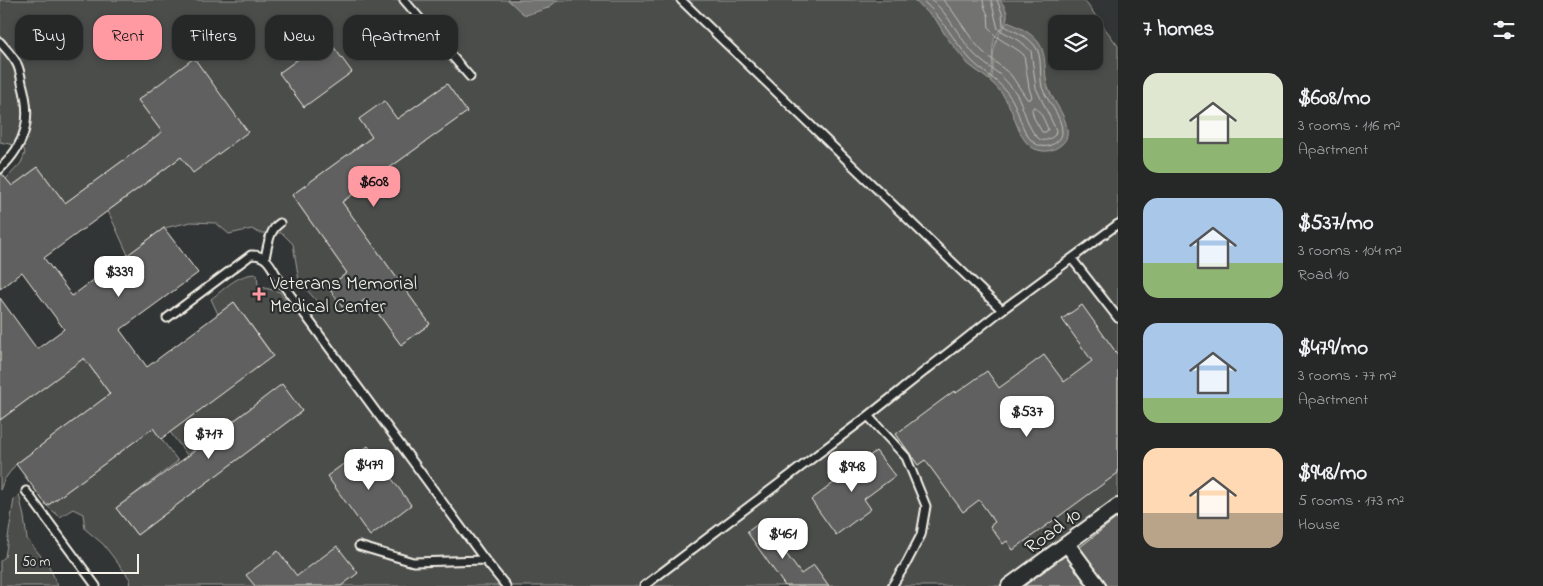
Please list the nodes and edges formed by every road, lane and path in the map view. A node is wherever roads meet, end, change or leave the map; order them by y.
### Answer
1 (404, 0) edge
2 (681, 0) edge
3 (0, 42) edge
4 (470, 77) dead end
5 (0, 169) edge
6 (280, 223) dead end
7 (1118, 224) edge
8 (265, 258) junction
9 (1072, 258) junction
10 (1002, 310) junction
11 (167, 318) dead end
12 (1118, 318) edge
13 (868, 416) junction
14 (26, 492) dead end
15 (1118, 506) edge
16 (1067, 544) junction
17 (359, 546) dead end
18 (485, 560) junction
19 (96, 586) edge
20 (506, 586) edge
21 (644, 586) edge
22 (892, 586) edge
23 (1009, 586) edge
24 (1098, 586) edge

1 - 4 lane
2 - 10 lane
3 - 5 lane
6 - 8 lane
7 - 9 lane
8 - 11 lane
8 - 18 lane
9 - 10 lane
9 - 12 lane
10 - 13 lane
13 - 21 lane
13 - 22 lane
14 - 19 lane
15 - 16 street, Road 10
16 - 23 street, Road 10
16 - 24 street
17 - 18 lane
18 - 20 lane

